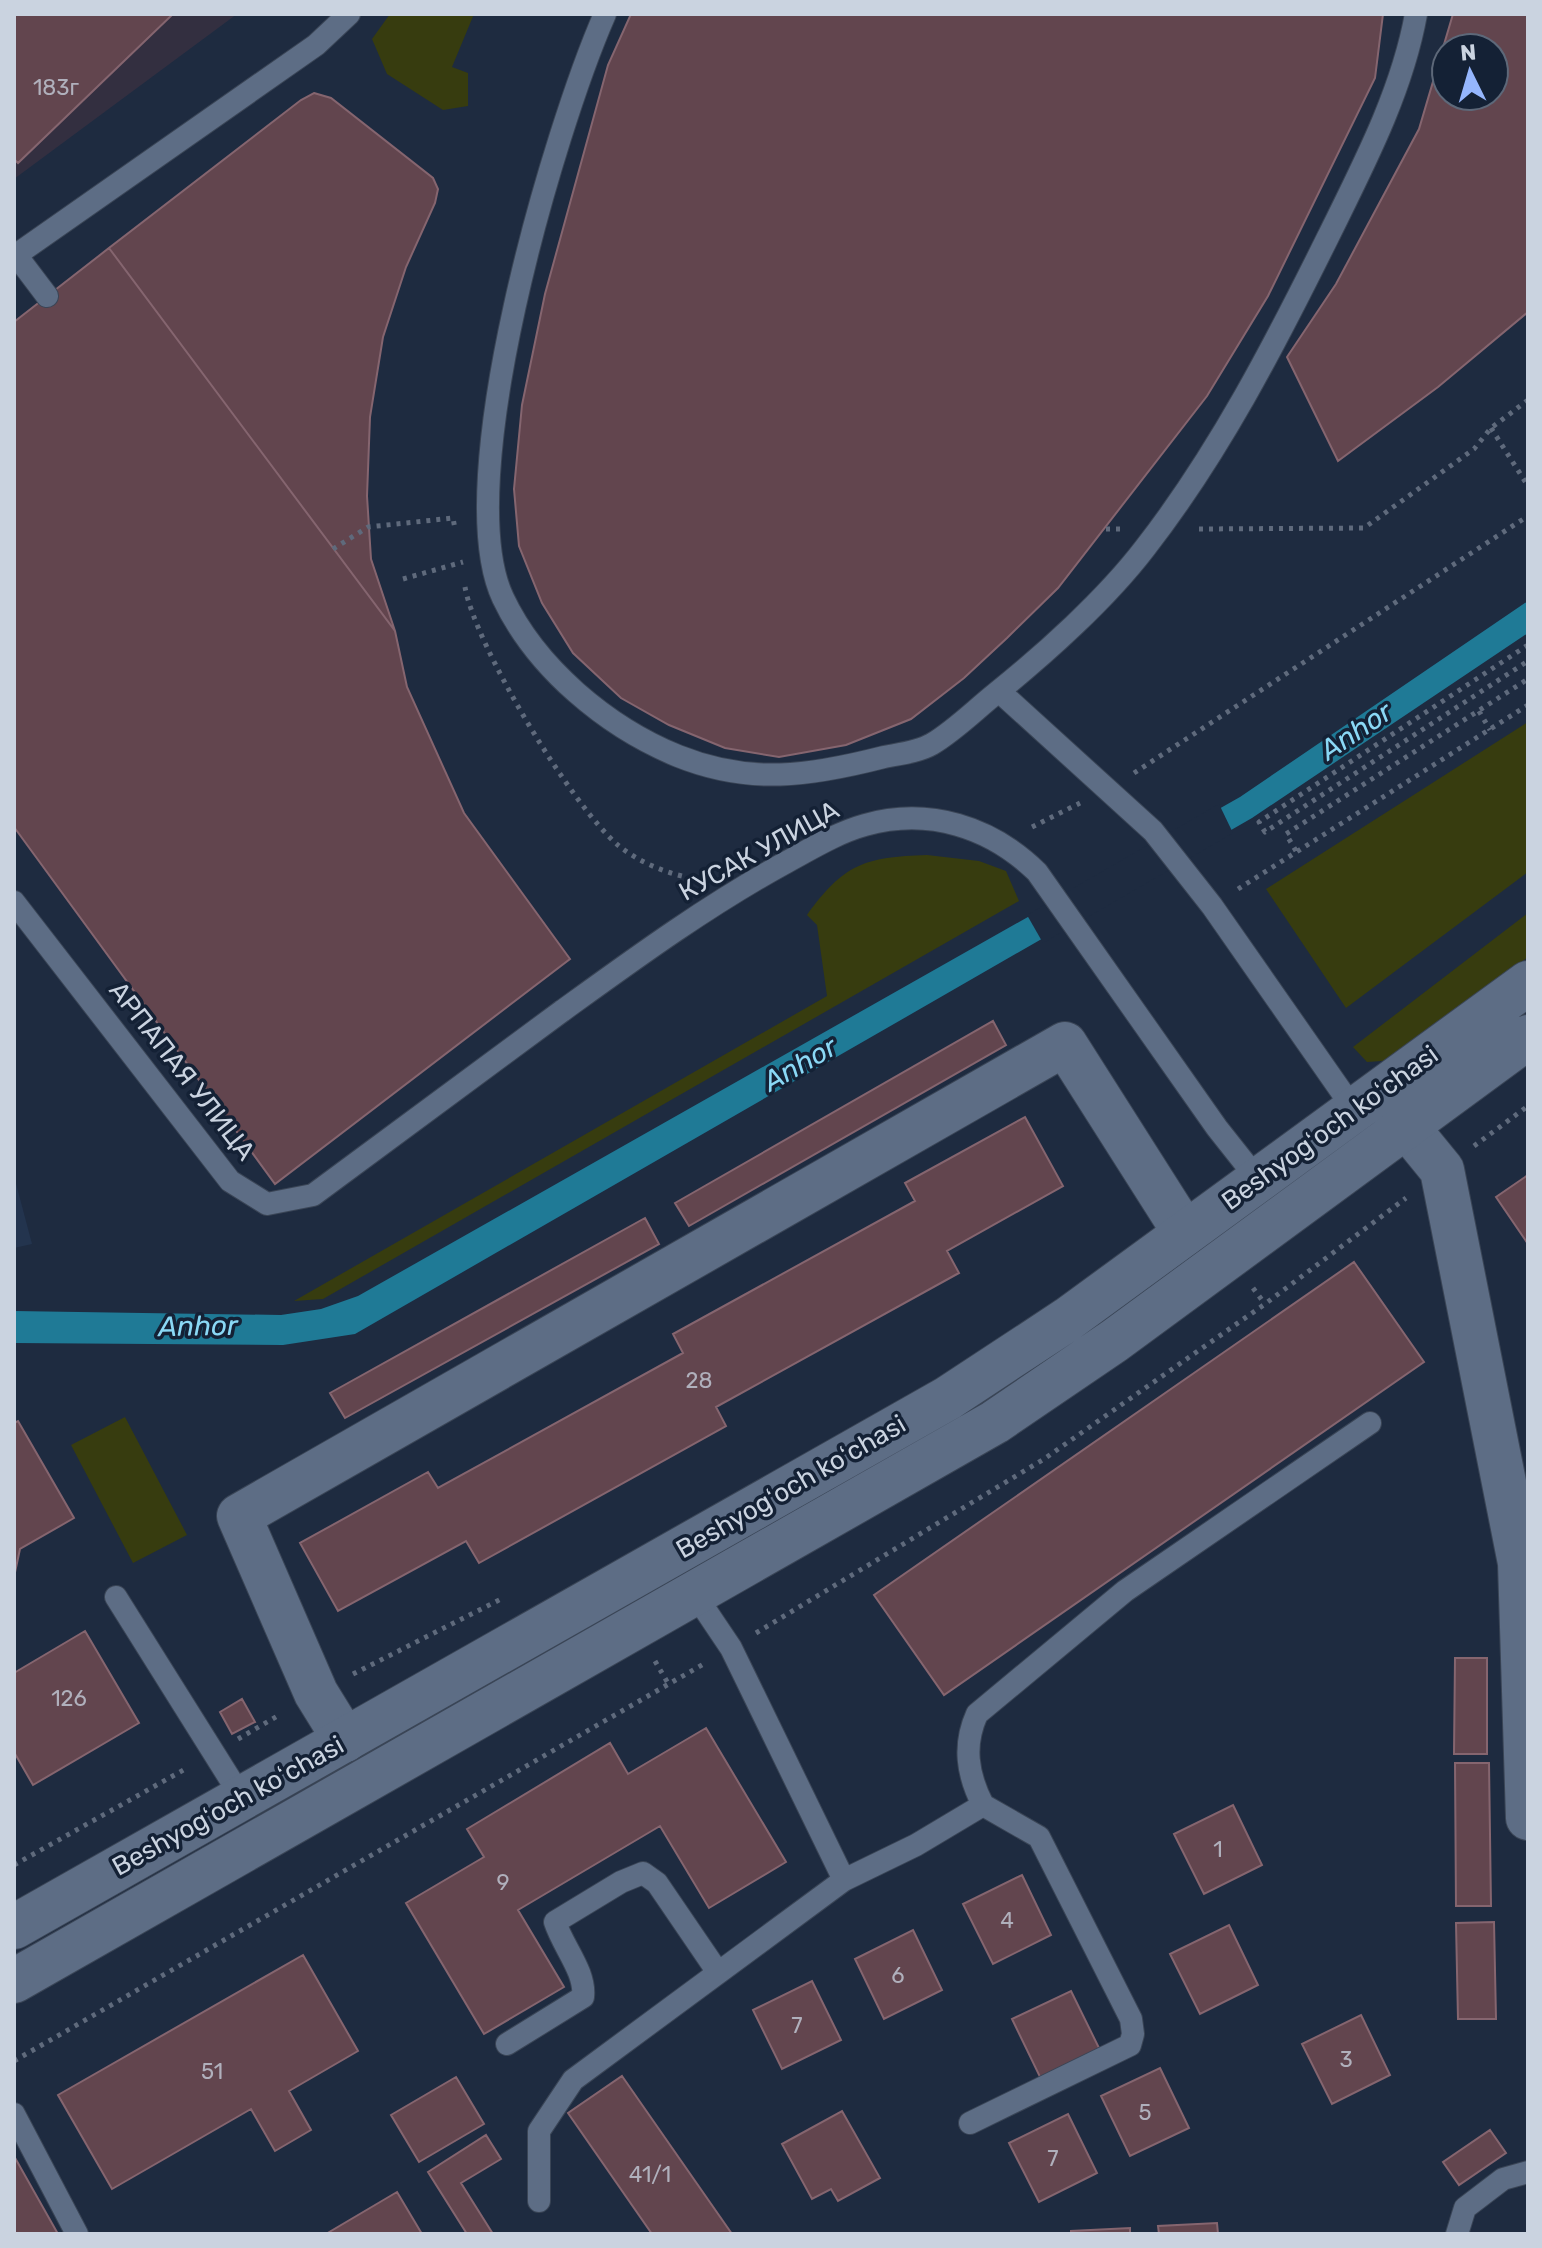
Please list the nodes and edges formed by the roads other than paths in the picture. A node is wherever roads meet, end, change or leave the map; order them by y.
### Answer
1 (349, 14) edge
2 (605, 14) edge
3 (1416, 14) edge
4 (15, 256) edge
5 (47, 296) dead end
6 (999, 691) junction
7 (14, 902) edge
8 (1528, 983) edge
9 (1528, 1037) edge
10 (491, 1061) joint
11 (1381, 1110) junction
12 (1259, 1181) junction
13 (1185, 1233) junction
14 (1370, 1423) dead end
15 (694, 1593) junction
16 (116, 1597) dead end
17 (345, 1740) junction
18 (242, 1798) junction
19 (983, 1805) junction
20 (1528, 1818) edge
21 (844, 1880) junction
22 (14, 1927) edge
23 (717, 1971) junction
24 (14, 1981) edge
25 (507, 2044) dead end
26 (14, 2114) edge
27 (970, 2123) dead end
28 (1528, 2172) edge
29 (539, 2201) dead end
30 (77, 2234) edge
31 (1457, 2234) edge

1 - 4 lane
2 - 6 lane
3 - 6 lane
4 - 5 lane
6 - 11 lane
7 - 10 lane, АРПАПАЯ УЛИЦА
8 - 11 main road, Beshyogʻoch koʻchasi
9 - 11 main road, Beshyogʻoch koʻchasi
10 - 12 lane, КУСАК УЛИЦА
11 - 12 main road, Beshyogʻoch koʻchasi
11 - 15 main road, Beshyogʻoch koʻchasi
11 - 20 main road
12 - 13 main road, Beshyogʻoch koʻchasi
13 - 17 main road, Beshyogʻoch koʻchasi
13 - 17 main road
14 - 19 lane
15 - 21 lane
15 - 24 main road, Beshyogʻoch koʻchasi
16 - 18 lane
17 - 18 main road, Beshyogʻoch koʻchasi
18 - 22 main road, Beshyogʻoch koʻchasi
19 - 21 lane
19 - 27 lane
21 - 23 lane
23 - 25 lane
23 - 29 lane
26 - 30 lane
28 - 31 lane

